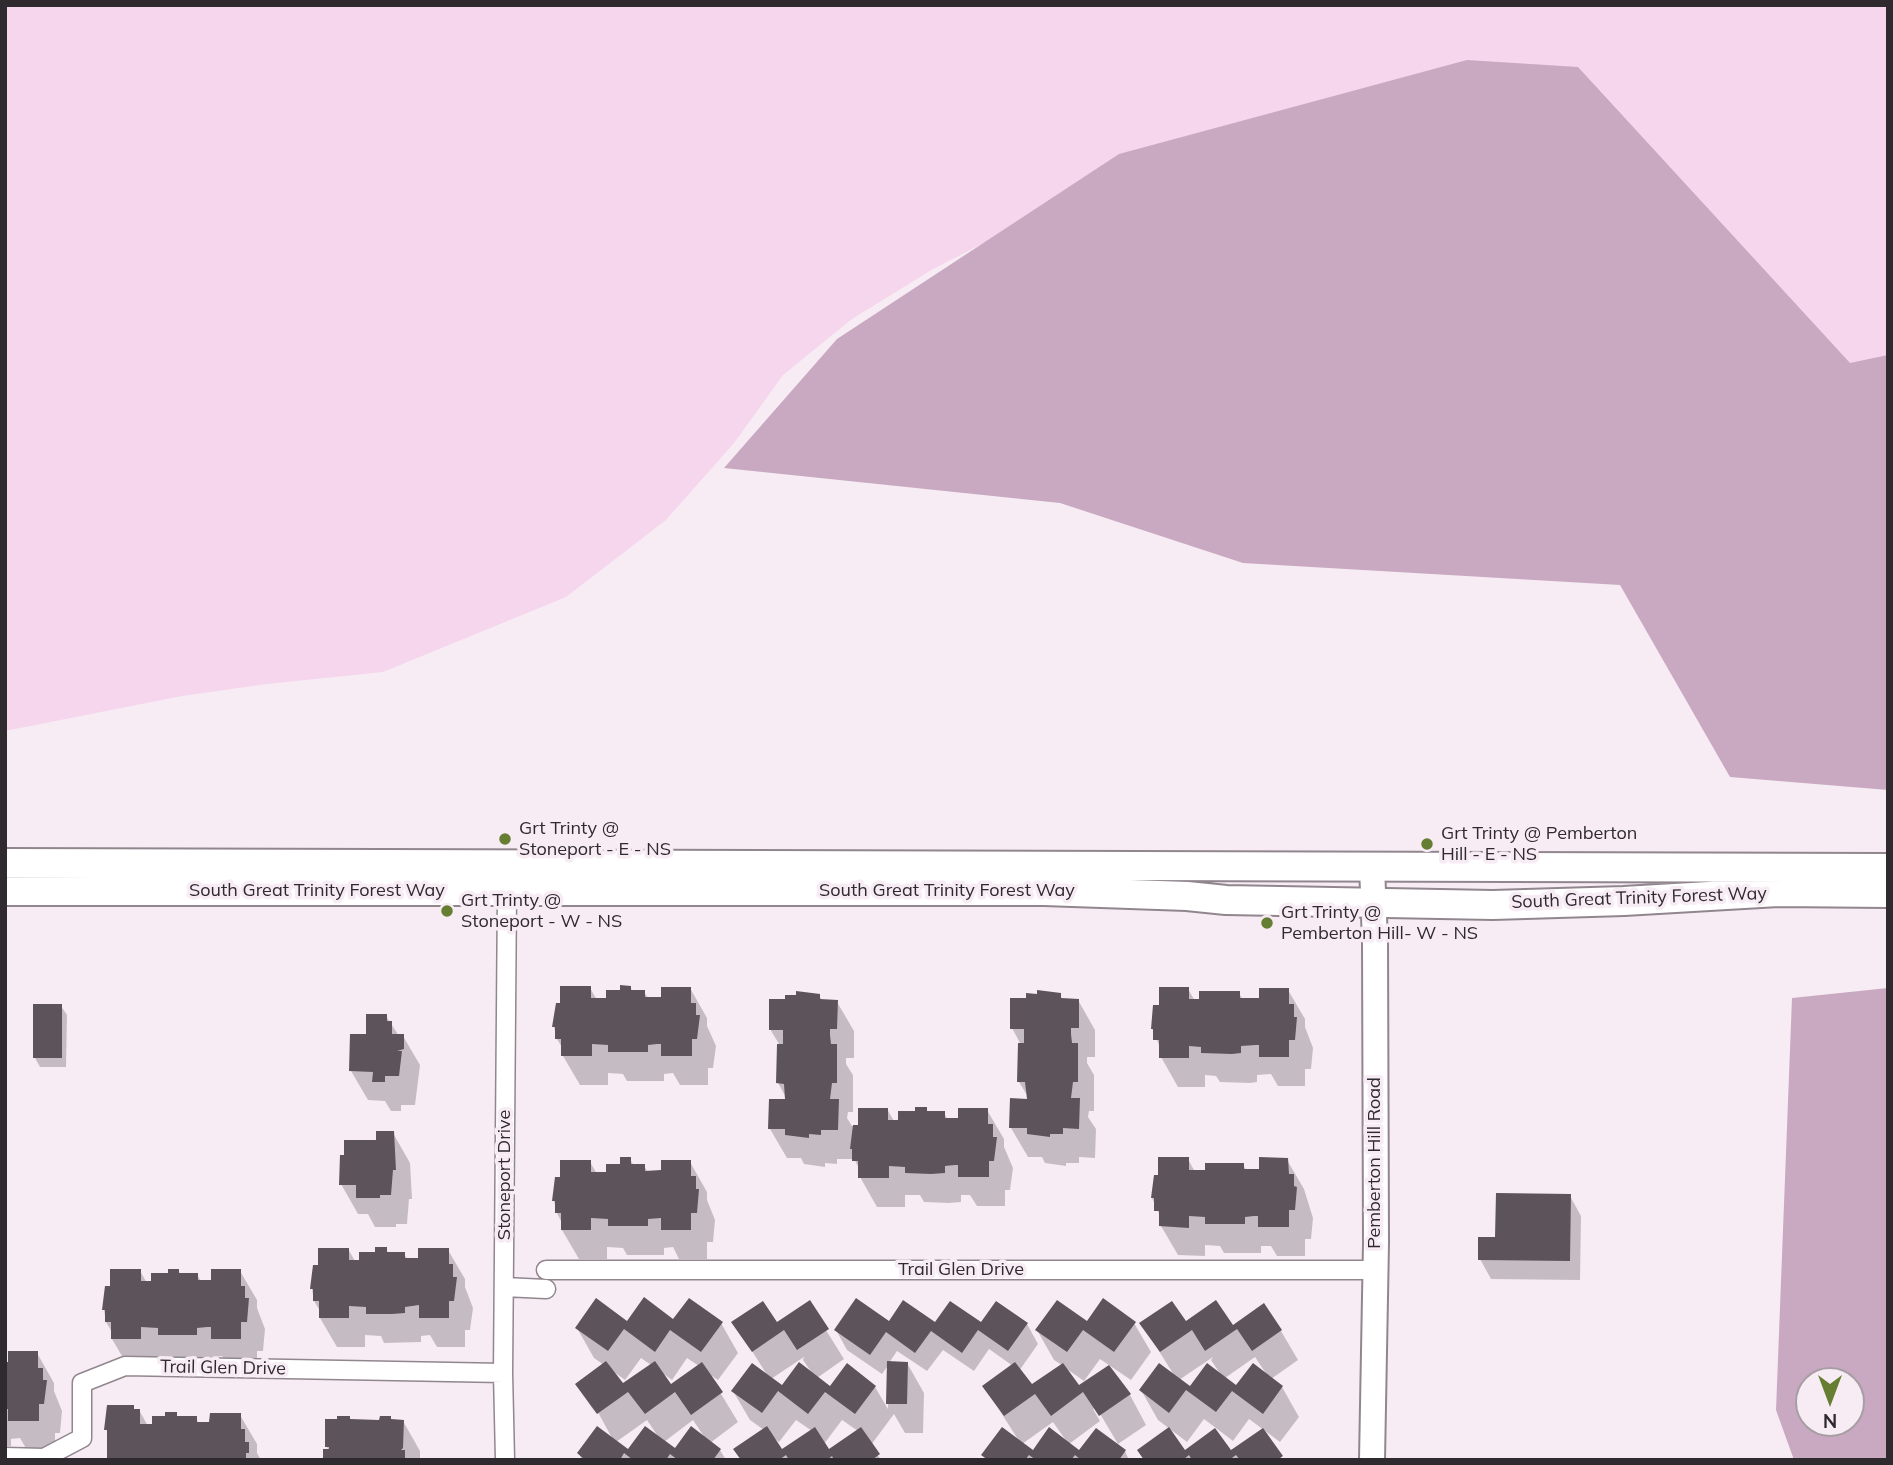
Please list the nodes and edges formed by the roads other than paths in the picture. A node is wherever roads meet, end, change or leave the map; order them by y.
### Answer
1 (5, 863) edge
2 (1372, 867) junction
3 (1888, 868) edge
4 (5, 891) edge
5 (506, 891) junction
6 (1888, 893) edge
7 (1374, 903) junction
8 (546, 1270) dead end
9 (1375, 1270) junction
10 (504, 1287) junction
11 (546, 1289) dead end
12 (503, 1373) junction
13 (5, 1457) edge
14 (505, 1460) edge
15 (1372, 1460) edge

1 - 2 main road, South Great Trinity Forest Way
2 - 3 main road, South Great Trinity Forest Way
2 - 7 street, Pemberton Hill Road
4 - 5 main road, South Great Trinity Forest Way
5 - 7 main road, South Great Trinity Forest Way
5 - 10 street, Stoneport Drive
6 - 7 main road, South Great Trinity Forest Way
7 - 9 street, Pemberton Hill Road
8 - 9 street, Trail Glen Drive
9 - 15 street, Pemberton Hill Road
10 - 11 street
10 - 12 street, Stoneport Drive
12 - 13 street, Trail Glen Drive
12 - 14 street, Stoneport Drive

